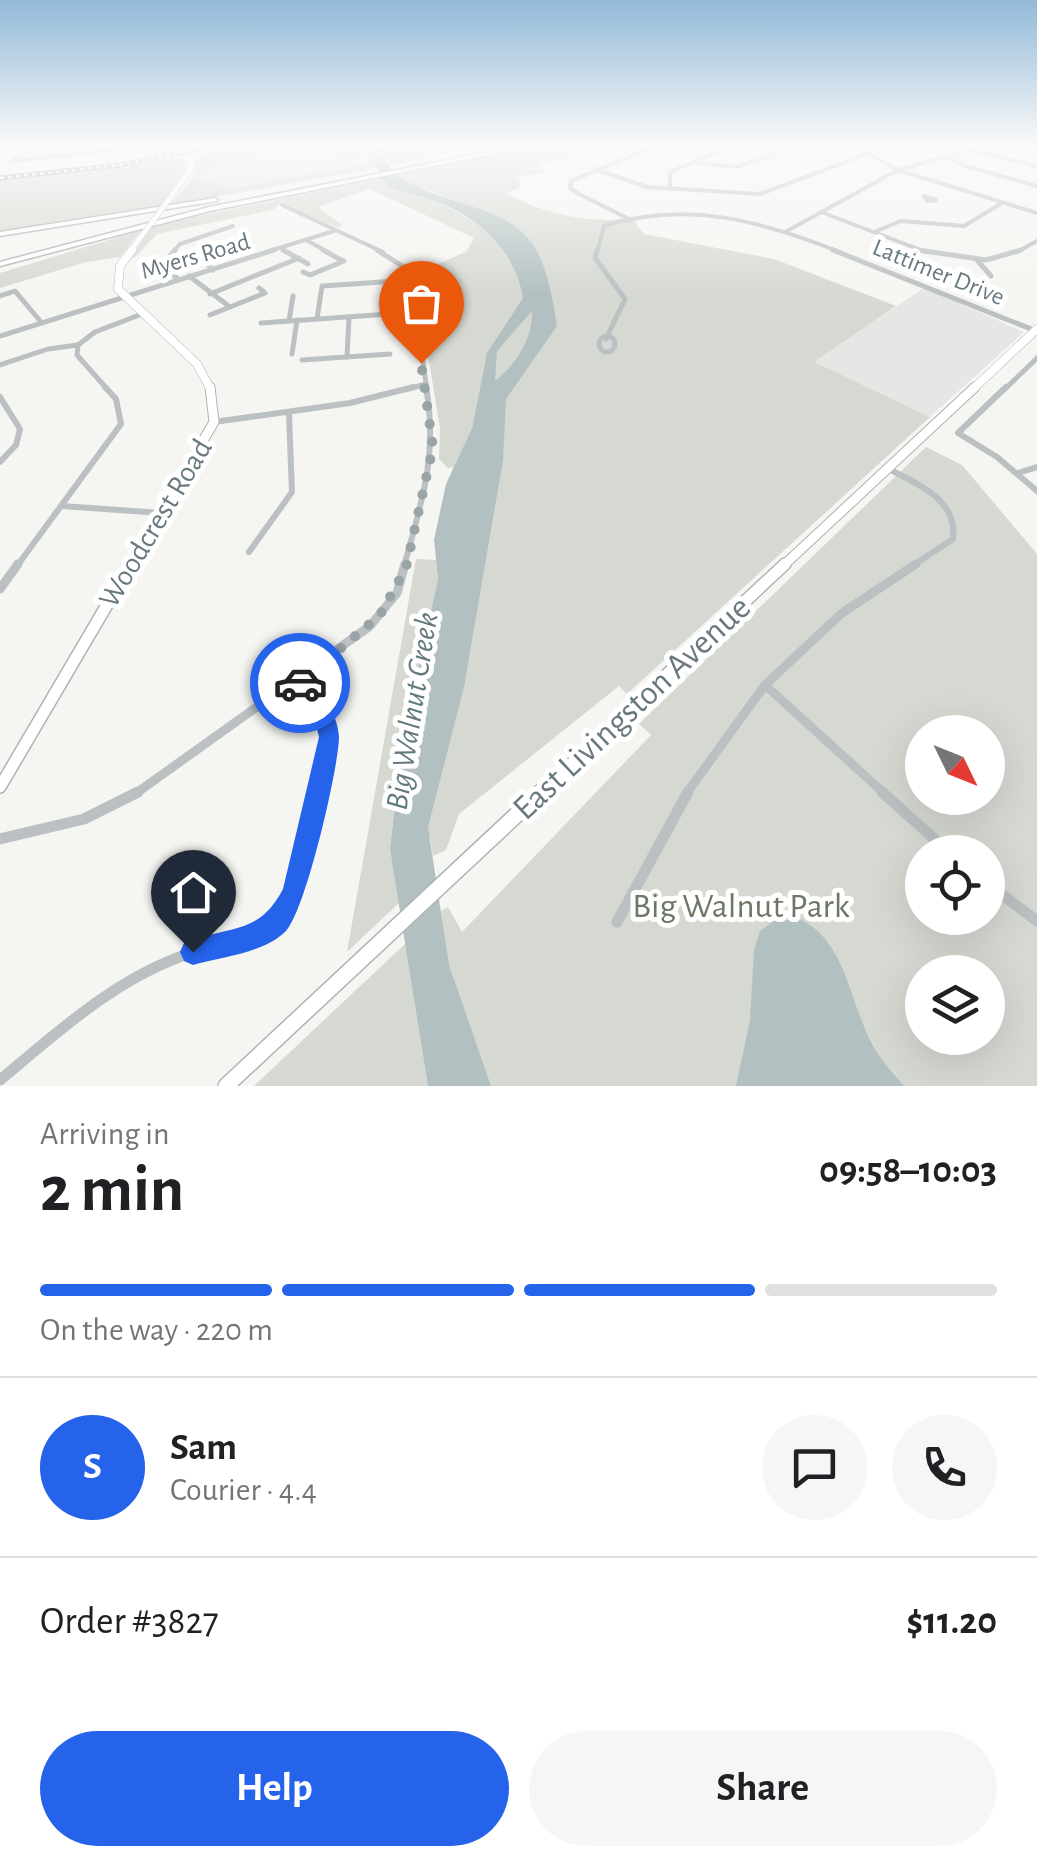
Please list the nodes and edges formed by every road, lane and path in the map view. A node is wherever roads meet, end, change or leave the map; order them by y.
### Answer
1 (173, 195) edge
2 (244, 195) edge
3 (277, 195) edge
4 (584, 195) edge
5 (853, 195) edge
6 (936, 195) edge
7 (974, 195) edge
8 (236, 196) junction
9 (932, 197) dead end
10 (1002, 203) junction
11 (282, 206) dead end
12 (821, 212) junction
13 (1037, 214) edge
14 (631, 220) junction
15 (233, 226) dead end
16 (335, 231) junction
17 (787, 231) junction
18 (874, 232) junction
19 (3, 233) edge
20 (308, 241) junction
21 (1037, 241) edge
22 (283, 250) junction
23 (196, 254) dead end
24 (0, 256) edge
25 (299, 258) junction
26 (977, 260) junction
27 (308, 264) dead end
28 (0, 267) edge
29 (213, 270) junction
30 (303, 272) dead end
31 (189, 276) junction
32 (990, 276) dead end
33 (178, 279) junction
34 (397, 281) dead end
35 (259, 288) dead end
36 (210, 294) junction
37 (0, 296) edge
38 (293, 296) dead end
39 (124, 297) junction
40 (230, 307) junction
41 (418, 312) junction
42 (142, 314) junction
43 (210, 315) dead end
44 (349, 317) junction
45 (317, 319) junction
46 (293, 320) junction
47 (41, 322) junction
48 (261, 323) dead end
49 (1036, 330) edge
50 (0, 336) edge
51 (606, 338) dead end
52 (78, 345) junction
53 (292, 354) dead end
54 (390, 354) dead end
55 (347, 357) junction
56 (1037, 358) edge
57 (302, 360) dead end
58 (0, 366) edge
59 (426, 384) junction
60 (0, 397) edge
61 (3, 407) edge
62 (289, 414) junction
63 (214, 422) junction
64 (0, 462) edge
65 (1037, 466) edge
66 (887, 468) junction
67 (1018, 473) junction
68 (1037, 491) edge
69 (62, 506) junction
70 (161, 513) junction
71 (249, 552) dead end
72 (0, 590) edge
73 (298, 680) junction
74 (765, 684) junction
75 (0, 787) edge
76 (930, 835) edge
77 (0, 839) edge
78 (1005, 897) edge
79 (617, 922) dead end
80 (1037, 922) edge
81 (0, 1080) edge
82 (226, 1086) edge

1 - 39 street, bridge
2 - 8 highway
3 - 28 highway
4 - 14 street
5 - 12 street
6 - 9 street
7 - 10 street
8 - 19 highway
8 - 24 highway
10 - 13 street
10 - 18 street
11 - 16 street
12 - 17 street
12 - 18 street
14 - 17 street, Lattimer Drive
14 - 51 street
15 - 33 street
16 - 20 street, Myers Road
16 - 41 street
17 - 49 street, Lattimer Drive
18 - 26 street
20 - 22 street, Myers Road
20 - 30 street
21 - 26 street
22 - 25 street
22 - 29 street, Myers Road
23 - 29 street
25 - 27 street
25 - 36 street
26 - 32 street
29 - 31 street, Myers Road
31 - 33 street, Myers Road
31 - 36 street
33 - 39 street, Myers Road
34 - 45 street
35 - 40 street
36 - 40 street
37 - 47 street
38 - 46 street
39 - 42 street, Woodcrest Road
39 - 47 street, Myers Road
40 - 43 street
41 - 44 street
41 - 59 street
42 - 52 street
42 - 63 street, Woodcrest Road
44 - 45 street
44 - 55 street
45 - 46 street
46 - 48 street
46 - 53 street
47 - 50 street, Myers Road
49 - 66 street, East Livingston Avenue
52 - 58 street
52 - 69 street
54 - 55 street
55 - 57 street
56 - 67 street
59 - 62 street
59 - 73 street
60 - 61 street
61 - 64 street
62 - 63 street
62 - 71 street
63 - 70 street, Woodcrest Road
65 - 67 street
66 - 74 street
66 - 82 street, East Livingston Avenue
67 - 68 street
69 - 70 street
69 - 72 street
70 - 75 street, Woodcrest Road
73 - 77 street
73 - 81 street
74 - 76 street
74 - 79 street
78 - 80 street

